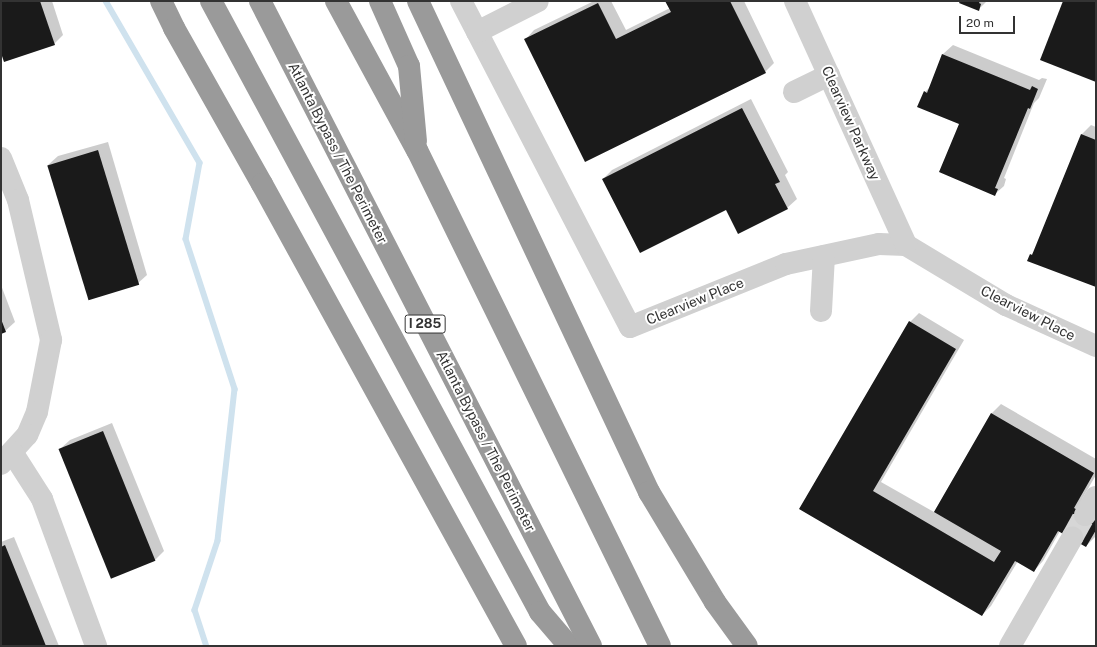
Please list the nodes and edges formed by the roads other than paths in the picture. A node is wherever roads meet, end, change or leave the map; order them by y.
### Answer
1 (161, 1) edge
2 (211, 1) edge
3 (260, 1) edge
4 (336, 1) edge
5 (380, 1) edge
6 (418, 1) edge
7 (461, 1) edge
8 (538, 1) edge
9 (795, 1) edge
10 (477, 32) junction
11 (829, 75) junction
12 (794, 92) dead end
13 (417, 150) junction
14 (1, 158) edge
15 (906, 245) junction
16 (824, 256) junction
17 (821, 311) dead end
18 (1096, 346) edge
19 (6, 458) edge
20 (1072, 538) tunnel mouth
21 (96, 646) edge
22 (516, 646) edge
23 (569, 646) edge
24 (591, 646) edge
25 (660, 646) edge
26 (747, 646) edge
27 (1010, 646) edge

1 - 22 highway
2 - 23 highway
3 - 24 highway, Atlanta Bypass / The Perimeter / I 285
4 - 13 highway
5 - 13 highway
6 - 26 highway
7 - 10 street, Clearview Place
8 - 10 street
9 - 11 street, Clearview Parkway
10 - 16 street, Clearview Place
11 - 12 street
11 - 15 street, Clearview Parkway
13 - 25 highway
14 - 19 street
15 - 16 street, Clearview Place
15 - 18 street, Clearview Place
16 - 17 street
19 - 21 street
20 - 27 street

